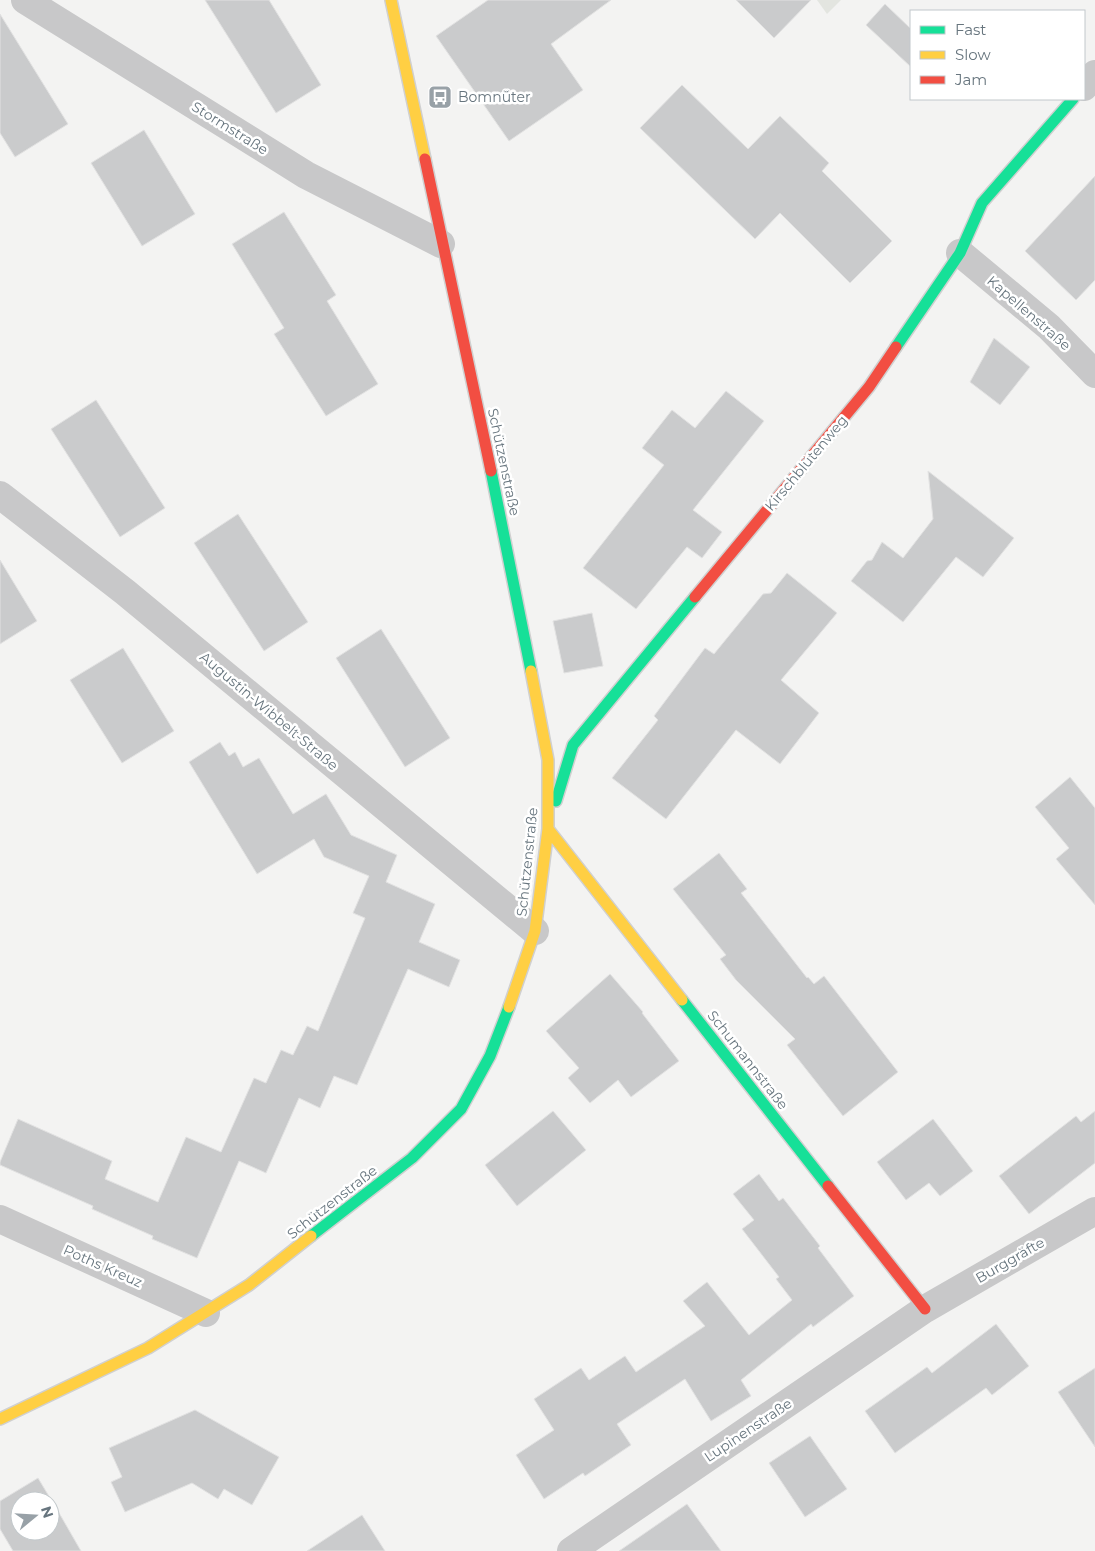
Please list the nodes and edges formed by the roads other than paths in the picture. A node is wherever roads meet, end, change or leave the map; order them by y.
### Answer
1 (24, 0) edge
2 (391, 0) edge
3 (1095, 74) edge
4 (1085, 86) edge
5 (1072, 100) edge
6 (441, 244) junction
7 (960, 254) junction
8 (1095, 374) edge
9 (0, 495) edge
10 (548, 829) junction
11 (535, 931) junction
12 (1095, 1211) edge
13 (0, 1219) edge
14 (925, 1309) junction
15 (206, 1312) junction
16 (0, 1419) edge
17 (571, 1551) edge

1 - 6 street, Stormstraße
2 - 6 street, Schützenstraße
3 - 4 street
5 - 7 street, Kirschblütenweg
6 - 10 street, Schützenstraße
7 - 8 street, Kapellenstraße
7 - 10 street, Kirschblütenweg
9 - 11 street, Augustin-Wibbelt-Straße
10 - 11 street, Schützenstraße
10 - 14 street, Schumannstraße
11 - 15 street, Schützenstraße
12 - 14 street, Burggräfte
13 - 15 street, Poths Kreuz
14 - 17 street, Lupinenstraße
15 - 16 street, Schützenstraße

